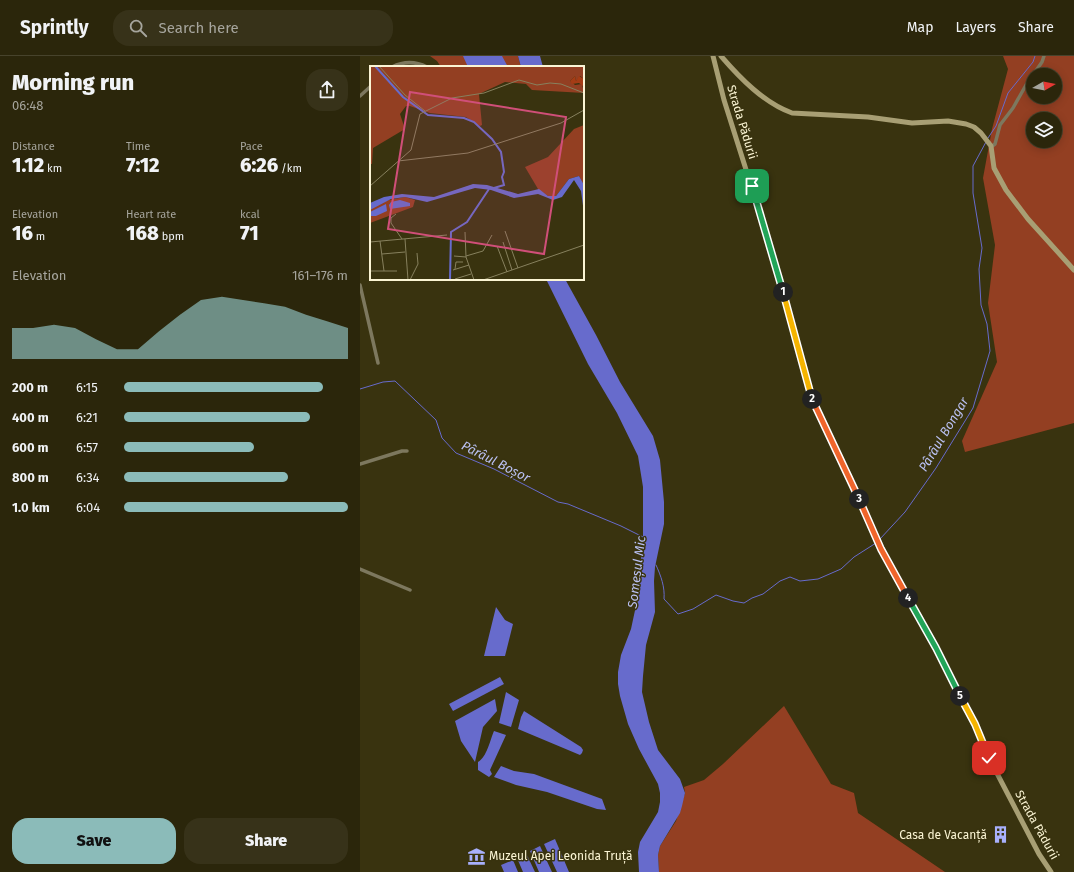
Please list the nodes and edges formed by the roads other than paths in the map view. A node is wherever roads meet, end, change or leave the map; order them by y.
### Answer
1 (713, 56) edge
2 (721, 56) edge
3 (1044, 56) edge
4 (394, 66) edge
5 (425, 66) edge
6 (1038, 68) edge
7 (1026, 85) edge
8 (370, 87) edge
9 (360, 96) edge
10 (990, 145) junction
11 (1074, 270) edge
12 (360, 285) edge
13 (378, 363) dead end
14 (406, 451) dead end
15 (360, 464) edge
16 (360, 569) edge
17 (410, 590) dead end
18 (1051, 872) edge

1 - 18 street, Strada Pădurii
2 - 10 street, Strada Pădurii
3 - 6 street
4 - 5 street
7 - 10 street
8 - 9 street
10 - 11 street
12 - 13 street
14 - 15 street
16 - 17 street

